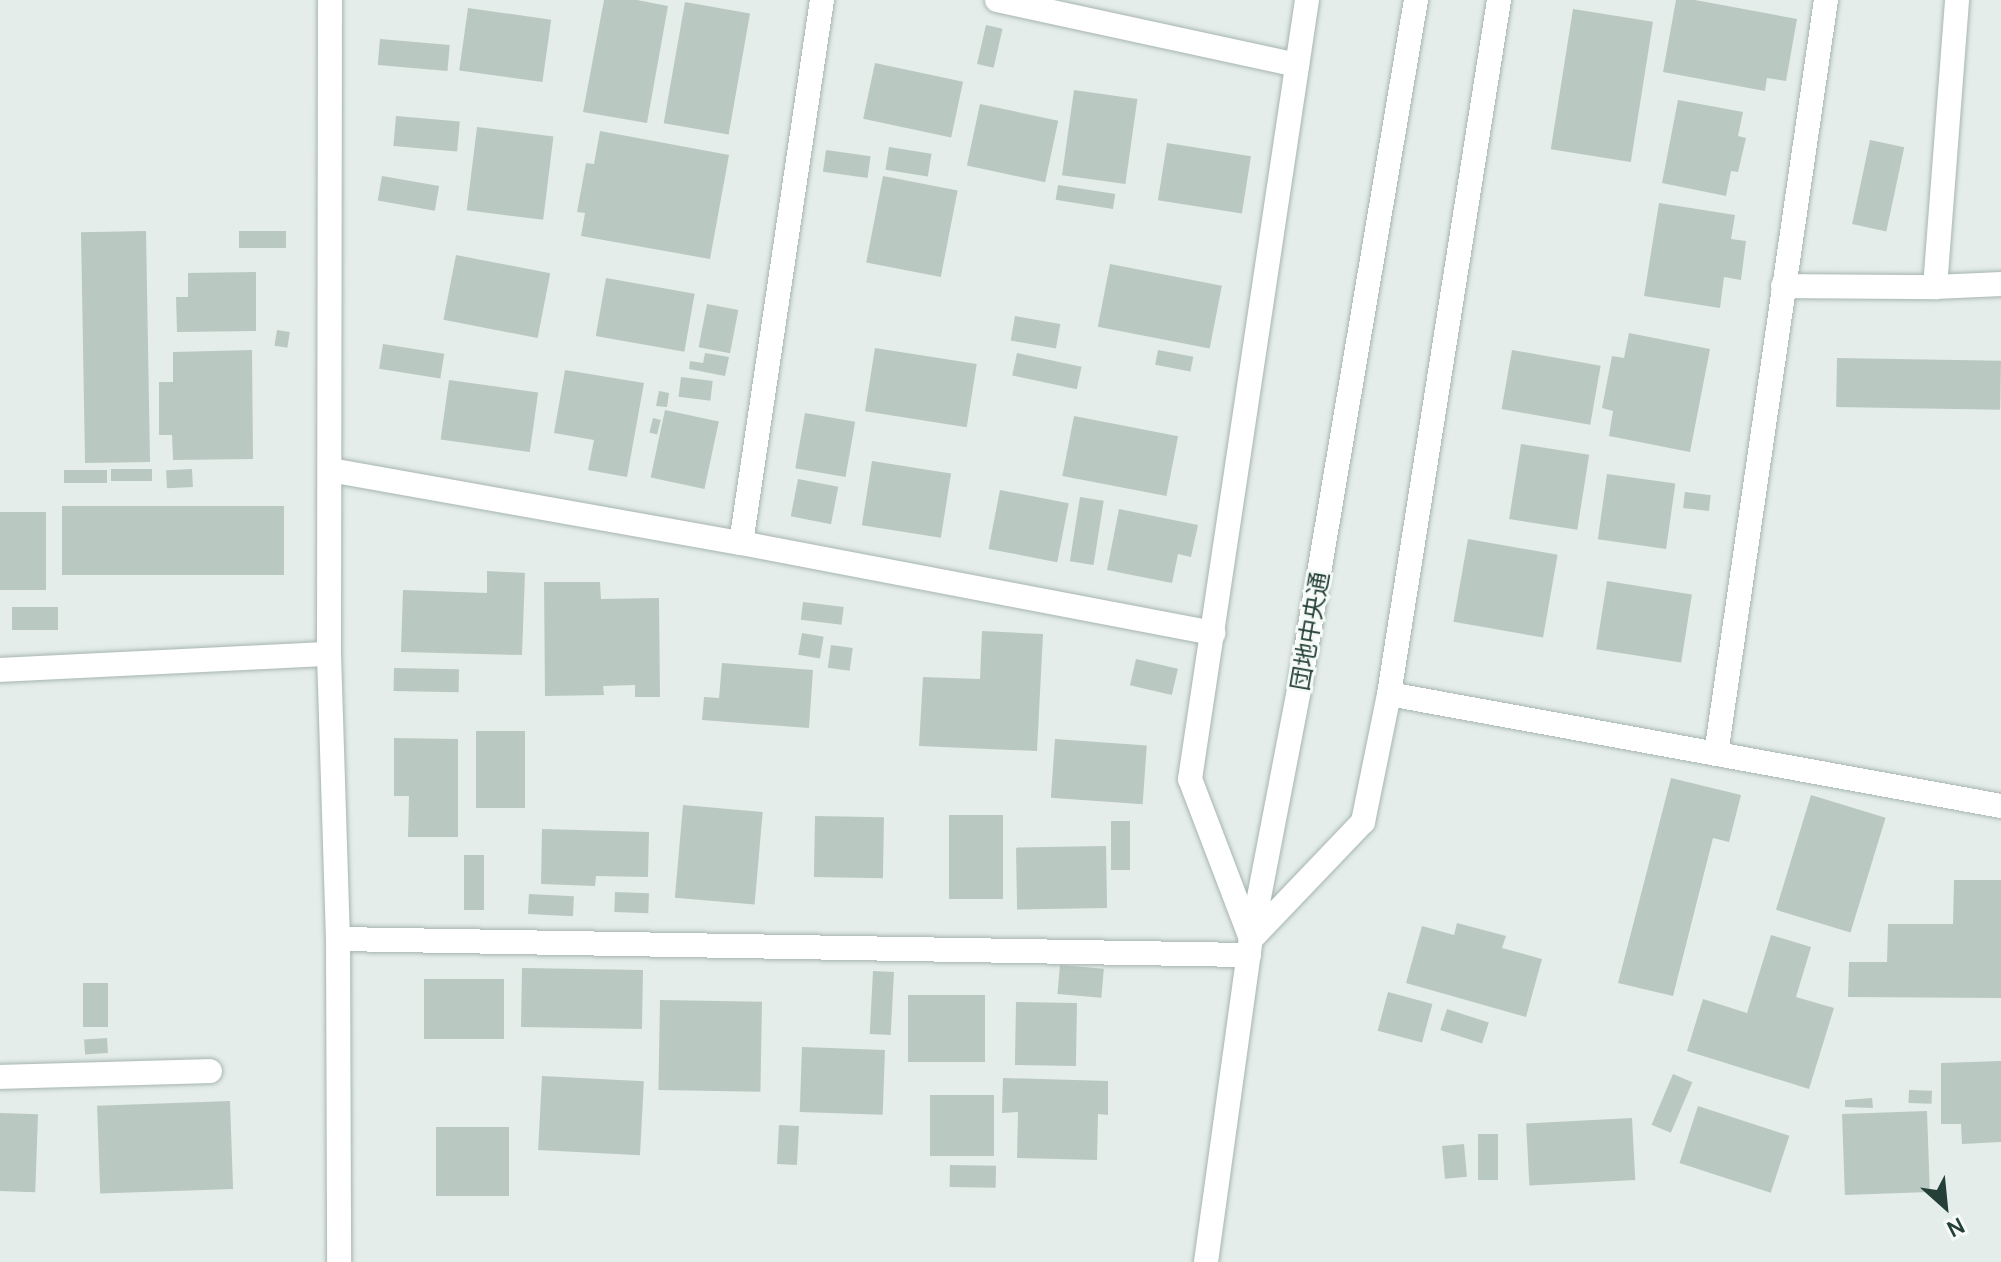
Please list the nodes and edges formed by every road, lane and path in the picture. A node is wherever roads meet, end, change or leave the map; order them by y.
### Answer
1 (330, 0) edge
2 (822, 0) edge
3 (997, 0) edge
4 (1307, 0) edge
5 (1416, 0) edge
6 (1499, 0) edge
7 (1826, 0) edge
8 (1957, 0) edge
9 (1297, 65) junction
10 (2001, 284) edge
11 (1783, 286) junction
12 (1935, 287) junction
13 (330, 470) junction
14 (741, 543) junction
15 (1214, 633) junction
16 (329, 654) junction
17 (0, 670) edge
18 (1389, 694) junction
19 (1716, 754) junction
20 (2001, 806) edge
21 (338, 939) junction
22 (1250, 947) junction
23 (210, 1071) dead end
24 (0, 1077) edge
25 (339, 1262) edge
26 (1206, 1262) edge

1 - 13 street
2 - 14 street
3 - 9 street
4 - 9 street
5 - 22 street, 団地中央通
6 - 18 street
7 - 11 street
8 - 12 street
9 - 15 street
10 - 12 street
11 - 12 street
11 - 19 street
13 - 14 street
13 - 16 street
14 - 15 street
15 - 22 street
16 - 17 street
16 - 21 street
18 - 19 street
18 - 22 street
19 - 20 street
21 - 22 street
21 - 25 street
22 - 26 street, 団地中央通
23 - 24 street

